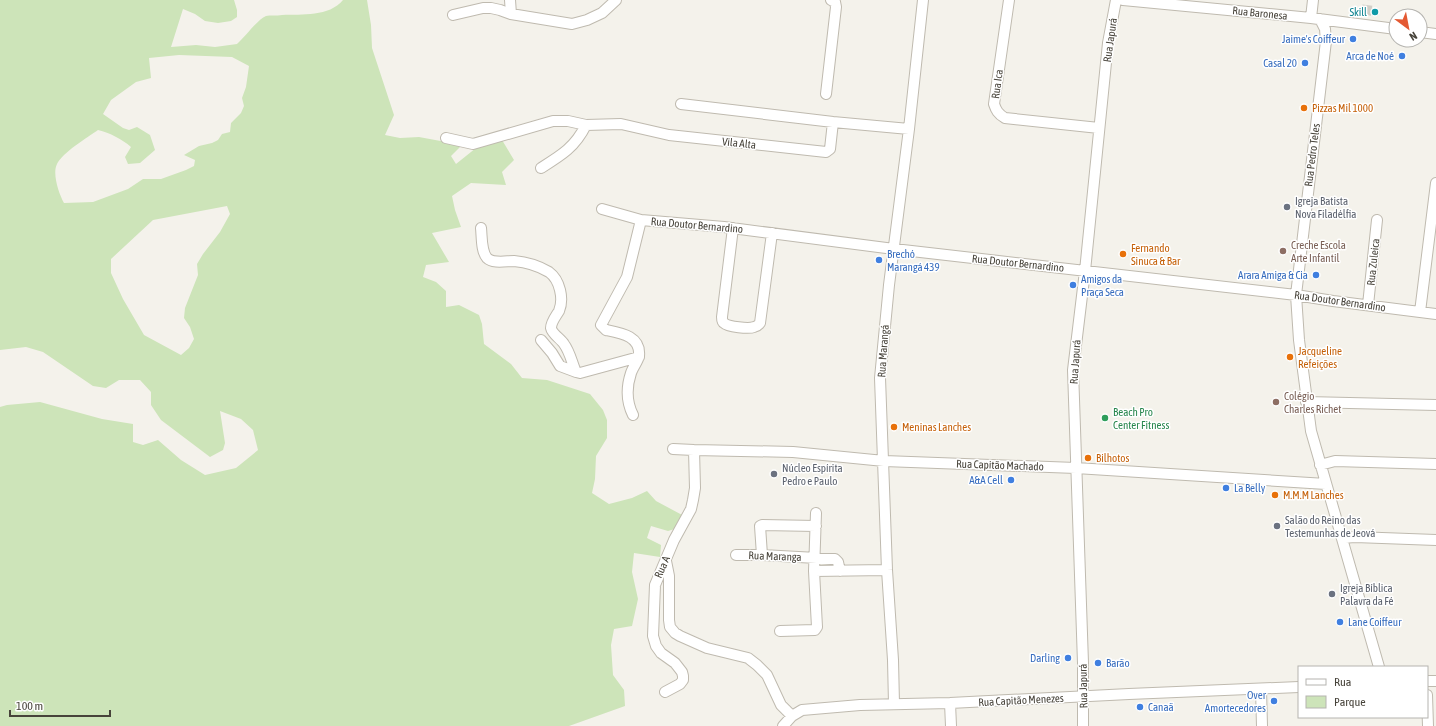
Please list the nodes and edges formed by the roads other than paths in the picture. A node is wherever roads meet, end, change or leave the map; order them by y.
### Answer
1 (510, 0) edge
2 (616, 0) edge
3 (831, 0) edge
4 (923, 0) edge
5 (1009, 0) edge
6 (1116, 0) edge
7 (1123, 0) edge
8 (1314, 0) edge
9 (511, 14) junction
10 (453, 15) dead end
11 (1366, 15) tunnel mouth
12 (1316, 19) junction
13 (1341, 22) junction
14 (1364, 25) junction
15 (1388, 28) edge
16 (1326, 41) junction
17 (826, 94) dead end
18 (681, 104) dead end
19 (833, 122) junction
20 (586, 125) junction
21 (1099, 128) junction
22 (909, 129) junction
23 (446, 138) dead end
24 (541, 168) dead end
25 (1436, 183) edge
26 (602, 209) dead end
27 (641, 220) junction
28 (1377, 220) dead end
29 (481, 228) dead end
30 (733, 228) junction
31 (772, 233) junction
32 (894, 249) junction
33 (1084, 271) junction
34 (1296, 295) junction
35 (1368, 305) junction
36 (1420, 312) junction
37 (1436, 314) edge
38 (541, 340) dead end
39 (639, 357) junction
40 (576, 372) junction
41 (1306, 402) junction
42 (1436, 405) edge
43 (633, 415) dead end
44 (673, 449) dead end
45 (694, 450) junction
46 (884, 461) junction
47 (1436, 464) edge
48 (1320, 466) junction
49 (1076, 468) junction
50 (1326, 484) junction
51 (816, 512) dead end
52 (816, 526) junction
53 (1342, 538) junction
54 (1436, 540) edge
55 (736, 555) dead end
56 (762, 555) junction
57 (814, 558) junction
58 (666, 561) junction
59 (814, 570) junction
60 (840, 570) junction
61 (887, 570) junction
62 (780, 632) dead end
63 (1379, 666) edge
64 (1298, 687) edge
65 (1261, 689) junction
66 (665, 692) dead end
67 (1082, 697) junction
68 (950, 703) junction
69 (894, 704) junction
70 (792, 716) junction
71 (782, 726) edge
72 (951, 726) edge
73 (1083, 726) edge
74 (1262, 726) edge

1 - 9 street
2 - 9 street
3 - 17 street
4 - 22 street, Rua Marangá
5 - 21 street, Rua Ica
6 - 21 street, Rua Japurá
7 - 12 street, Rua Baronesa
8 - 12 street
9 - 10 street
11 - 14 street
12 - 13 street, Rua Baronesa
12 - 16 street, Rua Pedro Teles
13 - 14 street, Rua Baronesa
13 - 16 street
14 - 15 street, Rua Baronesa
16 - 34 street, Rua Pedro Teles
18 - 19 street
19 - 20 street, Vila Alta
19 - 22 street
20 - 23 street, Vila Alta
20 - 24 street
21 - 33 street, Rua Japurá
22 - 32 street, Rua Marangá
25 - 36 street
26 - 27 street, Rua Doutor Bernardino
27 - 30 street, Rua Doutor Bernardino
27 - 39 street
28 - 35 street, Rua Zuleica
29 - 40 street
30 - 31 street, Rua Doutor Bernardino
30 - 31 street
31 - 32 street, Rua Doutor Bernardino
32 - 33 street, Rua Doutor Bernardino
32 - 46 street, Rua Marangá
33 - 34 street, Rua Doutor Bernardino
33 - 49 street, Rua Japurá
34 - 35 street, Rua Doutor Bernardino
34 - 41 street, Rua Pedro Teles
35 - 36 street, Rua Doutor Bernardino
36 - 37 street, Rua Doutor Bernardino
38 - 40 street
39 - 40 street
39 - 43 street
41 - 42 street
41 - 48 street, Rua Pedro Teles
44 - 45 street, Rua Capitão Machado
45 - 46 street, Rua Capitão Machado
45 - 58 street, Rua A
46 - 49 street, Rua Capitão Machado
46 - 61 street, Rua Marangá
47 - 48 street
48 - 50 street, Rua Pedro Teles
49 - 50 street, Rua Capitão Machado
49 - 67 street, Rua Japurá
50 - 53 street, Rua Pedro Teles
51 - 52 street, Rua Maranga
52 - 56 street
52 - 57 street, Rua Maranga
53 - 54 street
53 - 63 street, Rua Pedro Teles
55 - 56 street, Rua Maranga
56 - 57 street, Rua Maranga
57 - 59 street, Rua Maranga
57 - 60 street
58 - 66 street, Rua A
58 - 70 street
59 - 60 street, Rua Maranga
59 - 62 street, Rua Maranga
60 - 61 street, Rua Maranga
61 - 69 street, Rua Marangá
64 - 65 street, Rua Capitão Menezes
65 - 67 street, Rua Capitão Menezes
65 - 74 street
67 - 68 street, Rua Capitão Menezes
67 - 73 street, Rua Japurá
68 - 69 street, Rua Capitão Menezes
68 - 72 street
69 - 70 street, Rua Capitão Menezes
70 - 71 street

